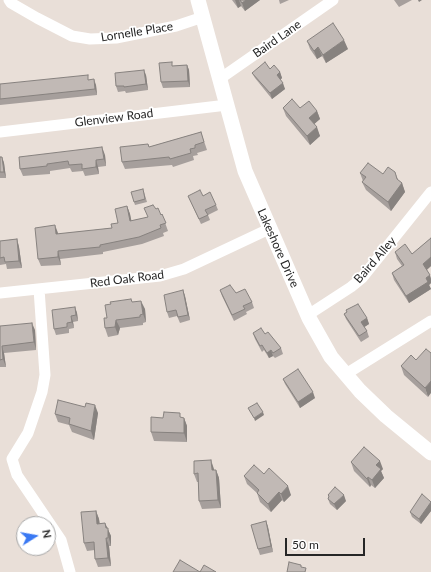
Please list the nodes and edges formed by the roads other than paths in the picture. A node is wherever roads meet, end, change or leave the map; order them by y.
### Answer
1 (9, 0) edge
2 (198, 0) edge
3 (333, 0) edge
4 (203, 16) junction
5 (220, 78) junction
6 (227, 105) junction
7 (0, 132) edge
8 (431, 192) edge
9 (269, 229) junction
10 (39, 289) junction
11 (0, 293) edge
12 (308, 314) junction
13 (431, 321) edge
14 (346, 374) junction
15 (431, 453) edge
16 (70, 572) edge

1 - 4 street, Lornelle Place
2 - 4 street, Lakeshore Drive
3 - 5 street, Baird Lane
4 - 5 street, Lakeshore Drive
5 - 6 street, Lakeshore Drive
6 - 7 street, Glenview Road
6 - 9 street, Lakeshore Drive
8 - 12 street, Baird Alley
9 - 10 street, Red Oak Road
9 - 12 street, Lakeshore Drive
10 - 11 street, Red Oak Road
10 - 16 street
12 - 14 street, Lakeshore Drive
13 - 14 street
14 - 15 street, Lakeshore Drive

